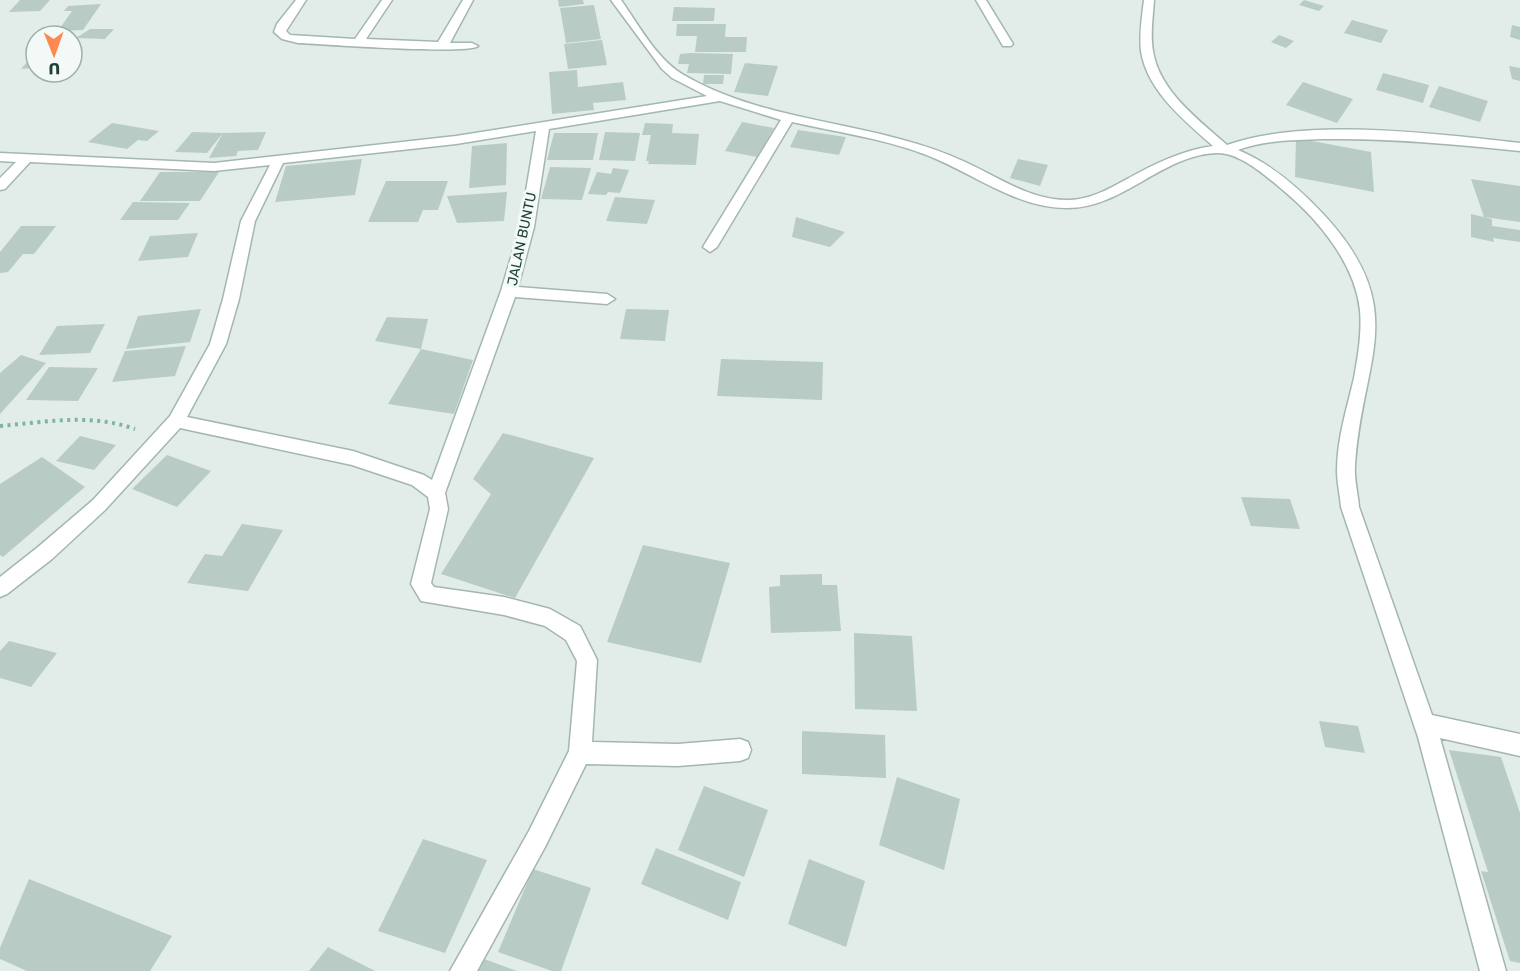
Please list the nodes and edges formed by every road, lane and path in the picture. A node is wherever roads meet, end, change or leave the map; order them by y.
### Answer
1 (301, 0) edge
2 (387, 0) edge
3 (468, 0) edge
4 (616, 0) edge
5 (981, 0) edge
6 (1149, 0) edge
7 (358, 43) junction
8 (1007, 44) dead end
9 (442, 45) junction
10 (472, 46) dead end
11 (718, 98) junction
12 (788, 118) junction
13 (543, 126) junction
14 (1520, 147) edge
15 (1225, 150) junction
16 (0, 157) edge
17 (28, 157) junction
18 (278, 161) junction
19 (0, 186) edge
20 (710, 247) dead end
21 (509, 291) junction
22 (607, 299) dead end
23 (176, 421) junction
24 (0, 426) edge
25 (158, 438) junction
26 (436, 493) junction
27 (0, 588) edge
28 (1425, 724) junction
29 (1520, 745) edge
30 (740, 750) dead end
31 (580, 753) junction
32 (463, 971) edge
33 (1493, 971) edge

1 - 7 street
2 - 7 street
3 - 9 street
4 - 11 street
5 - 8 street
6 - 15 street
7 - 9 street
9 - 10 street
11 - 12 street
11 - 13 street
12 - 15 street
12 - 20 street
13 - 18 street
13 - 21 street, JALAN BUNTU
14 - 15 street
15 - 28 street
16 - 17 street
17 - 18 street
17 - 19 street
18 - 23 street
21 - 22 street, JALAN BUNTU
21 - 26 street
23 - 25 street
23 - 26 street
24 - 25 path
25 - 27 street
26 - 31 street
28 - 29 street
28 - 33 street
30 - 31 street
31 - 32 street

